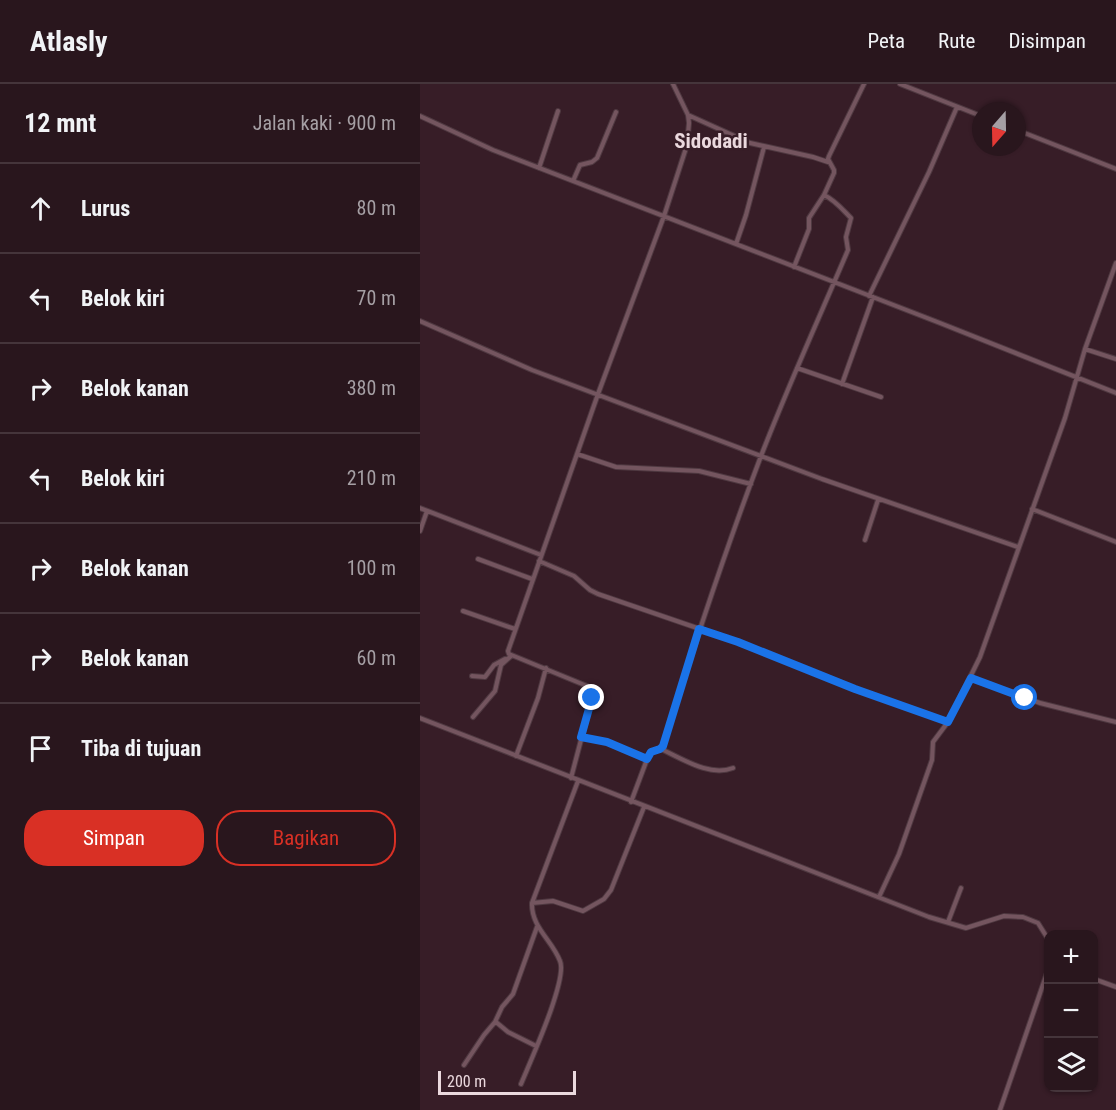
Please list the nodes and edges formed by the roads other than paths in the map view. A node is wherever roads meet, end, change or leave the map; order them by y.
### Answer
1 (673, 84) edge
2 (864, 84) edge
3 (900, 84) edge
4 (957, 107) junction
5 (558, 111) dead end
6 (616, 112) dead end
7 (972, 113) edge
8 (688, 115) junction
9 (420, 116) edge
10 (1026, 134) edge
11 (764, 147) junction
12 (829, 162) junction
13 (539, 168) junction
14 (1116, 169) edge
15 (573, 181) junction
16 (824, 195) junction
17 (664, 216) junction
18 (736, 244) junction
19 (1116, 263) edge
20 (794, 267) junction
21 (834, 283) junction
22 (871, 297) junction
23 (420, 321) edge
24 (1085, 349) junction
25 (1116, 358) edge
26 (797, 368) junction
27 (1078, 378) junction
28 (842, 384) junction
29 (1116, 393) edge
30 (598, 394) junction
31 (881, 397) dead end
32 (577, 454) junction
33 (762, 455) junction
34 (751, 484) junction
35 (878, 500) junction
36 (420, 508) edge
37 (1032, 508) junction
38 (427, 511) junction
39 (420, 531) edge
40 (865, 540) dead end
41 (1116, 542) edge
42 (1018, 547) junction
43 (541, 555) junction
44 (478, 559) dead end
45 (539, 561) junction
46 (532, 579) junction
47 (463, 611) dead end
48 (514, 629) junction
49 (699, 629) junction
50 (512, 655) junction
51 (506, 659) junction
52 (546, 668) junction
53 (472, 676) dead end
54 (971, 678) junction
55 (473, 717) dead end
56 (420, 718) edge
57 (948, 722) junction
58 (1116, 722) edge
59 (581, 737) junction
60 (660, 749) junction
61 (516, 756) junction
62 (647, 759) junction
63 (733, 768) dead end
64 (571, 778) junction
65 (578, 781) junction
66 (631, 802) junction
67 (644, 807) junction
68 (960, 888) dead end
69 (879, 897) junction
70 (532, 903) junction
71 (948, 922) junction
72 (537, 926) junction
73 (1044, 933) edge
74 (1098, 980) edge
75 (1044, 982) edge
76 (1116, 987) edge
77 (495, 1022) junction
78 (536, 1046) junction
79 (464, 1065) dead end
80 (521, 1084) dead end
81 (1000, 1110) edge

1 - 8 street
2 - 12 street
3 - 4 street
4 - 7 street
4 - 22 street
5 - 13 street
6 - 15 street
8 - 11 street
8 - 17 street
9 - 13 street
10 - 14 street
11 - 12 street
11 - 18 street
12 - 16 street
13 - 15 street
15 - 17 street
16 - 20 street
16 - 21 street
17 - 18 street
17 - 30 street
18 - 20 street
19 - 24 street
20 - 21 street
21 - 22 street
21 - 26 street
22 - 27 street
22 - 28 street
23 - 30 street
24 - 25 street
24 - 27 street
26 - 28 street
26 - 33 street
27 - 29 street
27 - 37 street
28 - 31 street
30 - 32 street
30 - 33 street
32 - 34 street
32 - 43 street
33 - 34 street
33 - 35 street
34 - 49 street
35 - 40 street
35 - 42 street
36 - 38 street
37 - 41 street
37 - 42 street
38 - 39 street
38 - 43 street
42 - 54 street
43 - 45 street
44 - 46 street
45 - 46 street
45 - 49 street
46 - 48 street
47 - 48 street
48 - 50 street
49 - 57 street
49 - 60 street
50 - 51 street
50 - 52 street
51 - 53 street
51 - 55 street
52 - 59 street
52 - 61 street
54 - 57 street
54 - 58 street
56 - 61 street
57 - 69 street
59 - 62 street
59 - 64 street
60 - 62 street
60 - 63 street
61 - 64 street
62 - 66 street
64 - 65 street
65 - 66 street
65 - 70 street
66 - 67 street
67 - 69 street
67 - 70 street
68 - 71 street
69 - 71 street
70 - 72 street
71 - 73 street
72 - 77 street
72 - 78 street
74 - 76 street
75 - 81 street
77 - 78 street
77 - 79 street
78 - 80 street

